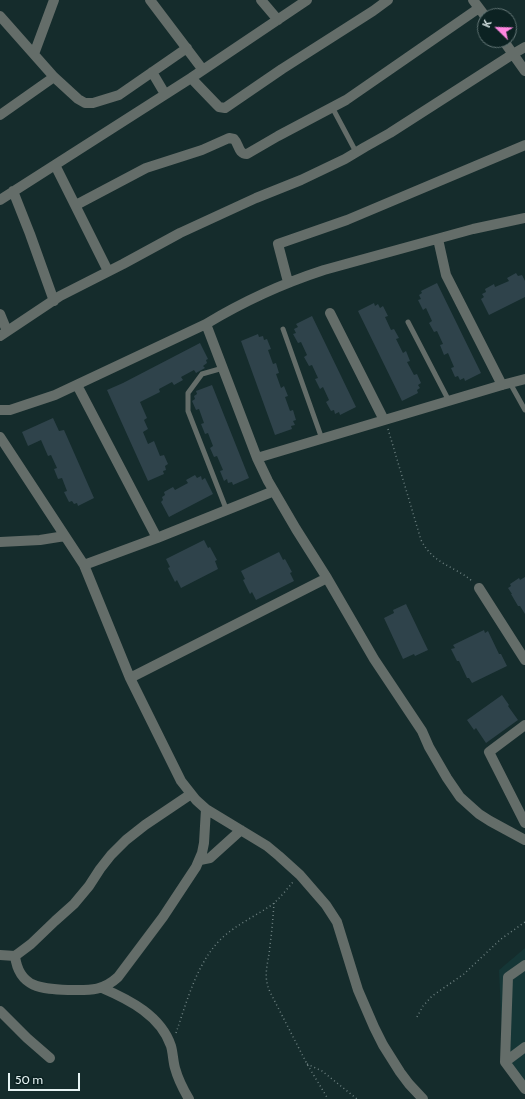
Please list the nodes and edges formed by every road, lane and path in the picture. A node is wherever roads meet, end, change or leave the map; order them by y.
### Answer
1 (54, 0) edge
2 (150, 0) edge
3 (261, 0) edge
4 (307, 0) edge
5 (388, 0) edge
6 (477, 9) edge
7 (0, 16) edge
8 (278, 20) junction
9 (525, 47) edge
10 (186, 48) junction
11 (509, 48) edge
12 (34, 54) junction
13 (513, 54) junction
14 (203, 70) junction
15 (525, 71) edge
16 (152, 72) junction
17 (54, 76) junction
18 (191, 78) junction
19 (165, 94) junction
20 (332, 107) junction
21 (0, 115) edge
22 (525, 145) edge
23 (356, 152) junction
24 (55, 165) junction
25 (13, 191) junction
26 (0, 200) edge
27 (76, 205) junction
28 (525, 218) edge
29 (438, 238) junction
30 (108, 272) junction
31 (288, 282) junction
32 (54, 301) junction
33 (330, 313) dead end
34 (0, 314) edge
35 (408, 322) dead end
36 (206, 324) junction
37 (283, 329) dead end
38 (4, 333) edge
39 (223, 368) junction
40 (525, 379) edge
41 (506, 384) junction
42 (76, 385) junction
43 (449, 401) junction
44 (0, 410) edge
45 (525, 410) edge
46 (384, 420) junction
47 (0, 437) edge
48 (322, 439) junction
49 (257, 458) junction
50 (274, 491) junction
51 (225, 506) dead end
52 (65, 536) junction
53 (157, 538) junction
54 (0, 542) edge
55 (84, 565) junction
56 (327, 578) junction
57 (479, 588) joint
58 (525, 660) edge
59 (130, 678) junction
60 (525, 725) edge
61 (191, 794) junction
62 (206, 809) junction
63 (525, 823) edge
64 (241, 830) junction
65 (525, 840) edge
66 (200, 860) junction
67 (300, 875) junction
68 (274, 903) junction
69 (525, 922) edge
70 (0, 955) edge
71 (15, 956) junction
72 (525, 965) edge
73 (102, 988) junction
74 (0, 1011) edge
75 (417, 1017) dead end
76 (171, 1046) junction
77 (525, 1047) edge
78 (50, 1058) dead end
79 (505, 1062) junction
80 (307, 1064) junction
81 (525, 1089) edge
82 (189, 1099) edge
83 (328, 1099) edge
84 (357, 1099) edge
85 (423, 1099) edge

1 - 12 street
2 - 10 street
3 - 8 street
4 - 8 street
5 - 18 street
6 - 20 street
7 - 12 street
8 - 14 street
9 - 13 street
10 - 14 street
10 - 16 street
11 - 13 street
12 - 17 street
13 - 15 street
13 - 23 street
14 - 18 street
16 - 17 street
16 - 19 street
17 - 21 street
18 - 19 street
19 - 24 street
20 - 23 lane
20 - 27 street
22 - 31 street
23 - 30 street
24 - 25 street
24 - 27 street
25 - 26 street
25 - 32 street
27 - 30 street
28 - 29 street
29 - 31 street
29 - 41 street
30 - 32 street
31 - 36 street
32 - 38 street
33 - 46 street
34 - 38 street
35 - 43 lane
36 - 39 street
36 - 42 street
37 - 48 lane
39 - 49 street
39 - 51 lane
40 - 41 street
41 - 43 street
41 - 45 lane
42 - 44 street
42 - 53 street
43 - 46 street
46 - 48 street
46 - 57 path
47 - 52 street
48 - 49 street
49 - 50 street
50 - 53 street
50 - 56 street
52 - 54 street
52 - 55 street
53 - 55 street
55 - 59 street
56 - 59 street
56 - 65 street
57 - 58 street
59 - 61 street
60 - 63 street
61 - 62 street
61 - 71 street
62 - 64 street
62 - 66 street
64 - 66 street
64 - 67 street
66 - 73 street
67 - 68 path
67 - 85 street
68 - 76 path
68 - 80 path
69 - 75 path
70 - 71 street
71 - 73 street
72 - 79 street
73 - 76 street
74 - 78 street
76 - 82 street
77 - 79 street
79 - 81 street
80 - 83 path
80 - 84 path

